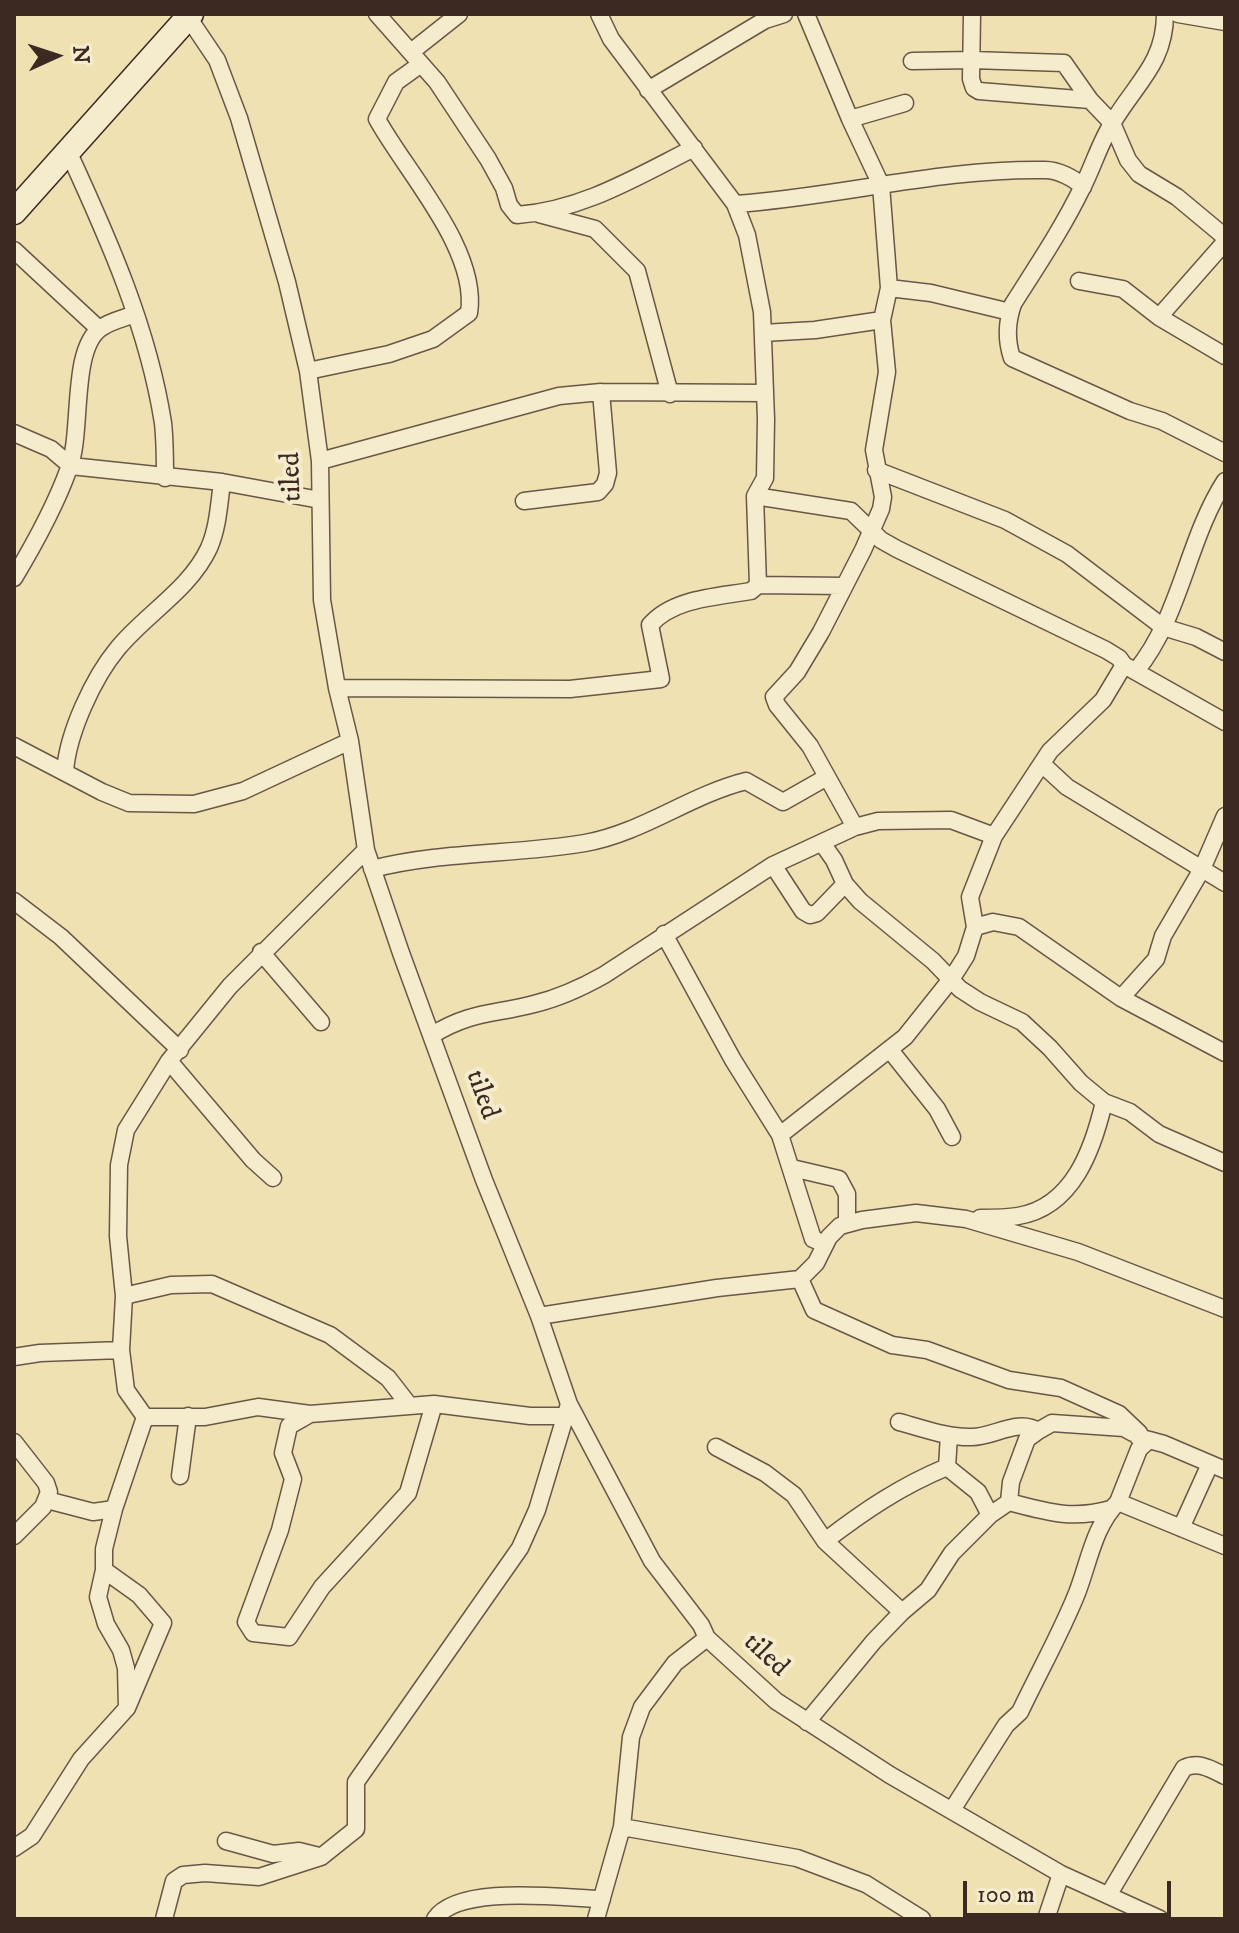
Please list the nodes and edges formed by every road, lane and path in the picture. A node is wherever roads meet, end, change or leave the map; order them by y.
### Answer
1 (377, 14) edge
2 (459, 14) edge
3 (599, 14) edge
4 (784, 14) edge
5 (806, 14) edge
6 (972, 14) edge
7 (1165, 14) edge
8 (1178, 14) edge
9 (190, 16) edge
10 (1225, 22) edge
11 (416, 58) junction
12 (972, 60) junction
13 (912, 61) dead end
14 (648, 90) junction
15 (1090, 100) junction
16 (905, 103) dead end
17 (850, 119) junction
18 (1112, 123) junction
19 (694, 148) junction
20 (68, 151) junction
21 (881, 185) junction
22 (1083, 187) junction
23 (735, 204) junction
24 (14, 212) edge
25 (537, 214) junction
26 (1225, 240) edge
27 (14, 250) edge
28 (1079, 281) dead end
29 (889, 288) junction
30 (1010, 312) junction
31 (135, 314) junction
32 (1159, 317) junction
33 (882, 320) junction
34 (99, 329) junction
35 (763, 333) junction
36 (1225, 356) edge
37 (308, 371) junction
38 (601, 392) junction
39 (765, 393) junction
40 (670, 394) junction
41 (14, 433) edge
42 (1225, 453) edge
43 (320, 461) junction
44 (71, 466) junction
45 (876, 470) junction
46 (165, 478) junction
47 (765, 478) junction
48 (1225, 481) edge
49 (222, 482) junction
50 (755, 496) junction
51 (320, 500) junction
52 (778, 500) junction
53 (524, 501) dead end
54 (876, 535) junction
55 (14, 578) edge
56 (758, 585) junction
57 (844, 586) junction
58 (1163, 627) junction
59 (1225, 652) edge
60 (1130, 668) junction
61 (337, 688) junction
62 (1225, 722) edge
63 (350, 741) junction
64 (14, 746) edge
65 (1042, 764) junction
66 (65, 771) junction
67 (827, 777) junction
68 (844, 807) junction
69 (1225, 816) edge
70 (855, 827) junction
71 (994, 836) junction
72 (828, 840) junction
73 (366, 850) junction
74 (773, 865) junction
75 (372, 869) junction
76 (1202, 869) junction
77 (1225, 883) edge
78 (845, 884) junction
79 (14, 901) edge
80 (982, 924) junction
81 (664, 934) junction
82 (261, 952) junction
83 (952, 978) junction
84 (1121, 998) junction
85 (321, 1022) dead end
86 (432, 1035) junction
87 (890, 1050) junction
88 (1225, 1053) edge
89 (175, 1055) junction
90 (1104, 1102) junction
91 (780, 1135) junction
92 (952, 1137) dead end
93 (1225, 1163) edge
94 (792, 1168) junction
95 (273, 1178) dead end
96 (966, 1219) junction
97 (847, 1224) junction
98 (825, 1244) junction
99 (800, 1279) junction
100 (124, 1296) junction
101 (1225, 1309) edge
102 (539, 1316) junction
103 (121, 1350) junction
104 (14, 1357) edge
105 (434, 1404) junction
106 (409, 1405) junction
107 (568, 1410) junction
108 (310, 1414) junction
109 (188, 1416) junction
110 (145, 1417) junction
111 (899, 1422) dead end
112 (1038, 1431) junction
113 (949, 1435) junction
114 (1143, 1439) junction
115 (14, 1442) edge
116 (716, 1447) dead end
117 (947, 1467) junction
118 (1217, 1467) edge
119 (180, 1476) dead end
120 (47, 1500) junction
121 (1009, 1502) junction
122 (1115, 1505) junction
123 (114, 1509) junction
124 (990, 1515) junction
125 (1181, 1528) junction
126 (14, 1536) edge
127 (825, 1541) junction
128 (1225, 1546) edge
129 (104, 1570) junction
130 (902, 1612) junction
131 (707, 1638) junction
132 (127, 1708) junction
133 (807, 1722) junction
134 (1225, 1776) edge
135 (952, 1810) junction
136 (622, 1827) junction
137 (226, 1841) dead end
138 (14, 1848) edge
139 (321, 1857) junction
140 (1061, 1874) junction
141 (1109, 1894) junction
142 (602, 1899) junction
143 (164, 1919) edge
144 (435, 1919) edge
145 (596, 1919) edge
146 (922, 1919) edge
147 (1046, 1919) edge
148 (1160, 1919) edge

1 - 11 street
2 - 11 street
3 - 14 street
4 - 14 street
5 - 17 street
6 - 12 street
7 - 18 street
8 - 10 street
9 - 20 main road
9 - 37 street, tiled
11 - 25 street
11 - 37 street
12 - 13 street
12 - 15 street
12 - 15 street
14 - 19 street
15 - 18 street
16 - 17 street
17 - 21 street
18 - 22 street
18 - 26 street
19 - 23 street
19 - 25 street
20 - 24 main road
20 - 31 street
21 - 22 street
21 - 23 street
21 - 29 street
22 - 30 street
23 - 35 street
25 - 40 street
26 - 32 street
27 - 34 street
28 - 32 street
29 - 30 street
29 - 33 street
30 - 42 street
31 - 34 street
31 - 46 street
32 - 36 street
33 - 35 street
33 - 45 street
34 - 44 street
35 - 39 street
37 - 43 street, tiled
38 - 40 street
38 - 43 street
38 - 53 street
39 - 40 street
39 - 47 street
41 - 44 street
43 - 51 street, tiled
44 - 46 street
44 - 55 street
45 - 54 street
45 - 58 street
46 - 49 street
47 - 50 street
47 - 52 street
48 - 58 street
49 - 51 street
49 - 66 street
50 - 52 street
50 - 56 street
51 - 61 street, tiled
52 - 54 street
54 - 57 street
54 - 60 street
56 - 57 street
56 - 61 street
57 - 67 street
58 - 59 street
58 - 60 street
60 - 62 street
60 - 65 street
61 - 63 street, tiled
63 - 66 street
63 - 73 street, tiled
64 - 66 street
65 - 71 street
65 - 76 street
67 - 68 street
67 - 75 street
68 - 70 street
68 - 72 street
69 - 76 street
70 - 71 street
70 - 72 street
71 - 80 street
72 - 74 street
72 - 78 street
73 - 75 street, tiled
73 - 82 street
74 - 78 street
74 - 81 street
75 - 86 street, tiled
76 - 77 street
76 - 84 street
78 - 83 street
79 - 89 street
80 - 83 street
80 - 84 street
81 - 86 street
81 - 91 street
82 - 85 street
82 - 89 street
83 - 87 street
83 - 90 street
84 - 88 street
86 - 102 street, tiled
87 - 91 street
87 - 92 street
89 - 95 street
89 - 100 street
90 - 93 street
90 - 96 street
91 - 94 street
94 - 97 street
94 - 98 street
96 - 97 street
96 - 101 street
97 - 98 street
98 - 99 street
99 - 102 street
99 - 114 street
100 - 103 street
100 - 106 street
102 - 107 street, tiled
103 - 104 street
103 - 110 street
105 - 106 street
105 - 107 street
105 - 108 street
106 - 108 street
107 - 131 street, tiled
107 - 139 street
108 - 109 street
109 - 110 street
109 - 119 street
110 - 123 street
111 - 113 street
112 - 113 street
112 - 114 street
112 - 121 street
113 - 117 street
114 - 118 street
114 - 122 street
115 - 120 street
116 - 127 street
117 - 124 street
117 - 127 street
118 - 125 street
120 - 123 street
120 - 126 street
121 - 122 street
121 - 124 street
122 - 125 street
122 - 135 street
123 - 129 street
124 - 130 street
125 - 128 street
127 - 130 street
129 - 132 street
129 - 132 street
130 - 133 street
131 - 133 street, tiled
131 - 136 street
132 - 138 street
133 - 135 street, tiled
134 - 141 street
135 - 140 street, tiled
136 - 142 street
136 - 146 street
137 - 139 street
139 - 143 street
140 - 141 street, tiled
140 - 147 street
141 - 148 street, tiled
142 - 144 street
142 - 145 street

